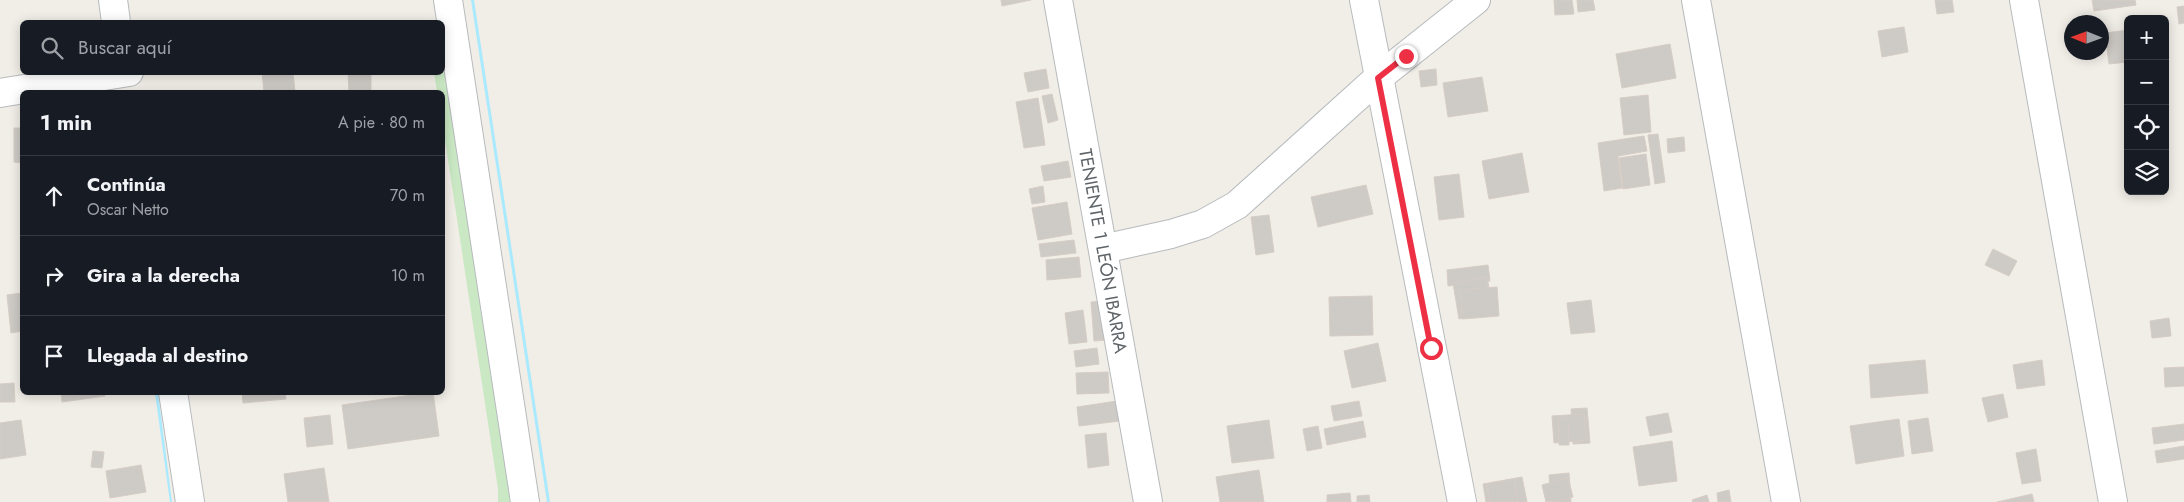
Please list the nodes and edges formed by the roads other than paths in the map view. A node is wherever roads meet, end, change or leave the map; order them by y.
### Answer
1 (113, 0) edge
2 (1058, 0) edge
3 (1364, 0) edge
4 (1476, 0) edge
5 (1696, 0) edge
6 (2024, 0) edge
7 (447, 15) edge
8 (116, 20) edge
9 (126, 78) edge
10 (1378, 78) junction
11 (25, 90) edge
12 (20, 91) edge
13 (0, 93) edge
14 (1103, 249) junction
15 (174, 395) edge
16 (190, 502) edge
17 (525, 502) edge
18 (1148, 502) edge
19 (1462, 502) edge
20 (1786, 502) edge
21 (2113, 502) edge

1 - 8 street
2 - 14 street, TENIENTE 1 LEÓN IBARRA
3 - 10 street
4 - 10 street
5 - 20 street
6 - 21 street
7 - 17 street
9 - 11 street
10 - 14 street
10 - 19 street
12 - 13 street
14 - 18 street, TENIENTE 1 LEÓN IBARRA
15 - 16 street

